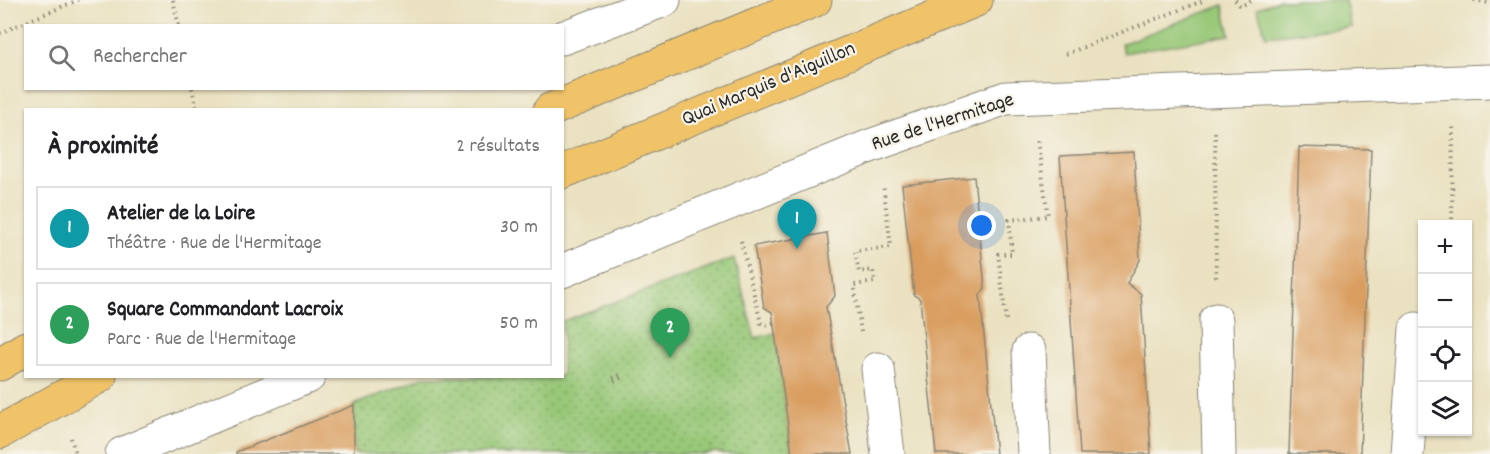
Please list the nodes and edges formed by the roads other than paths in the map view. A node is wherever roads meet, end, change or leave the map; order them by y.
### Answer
1 (664, 0) edge
2 (815, 0) edge
3 (976, 0) edge
4 (564, 38) edge
5 (1490, 81) edge
6 (555, 108) edge
7 (564, 171) edge
8 (564, 270) edge
9 (1216, 320) dead end
10 (1416, 329) dead end
11 (1018, 341) road end
12 (24, 349) edge
13 (0, 364) edge
14 (878, 369) dead end
15 (96, 378) edge
16 (304, 378) edge
17 (0, 432) edge
18 (122, 454) edge
19 (888, 454) edge
20 (1034, 454) edge
21 (1219, 454) edge
22 (1407, 454) edge

1 - 4 street
2 - 6 main road
3 - 7 main road, Quai Marquis d'Aiguillon
5 - 8 street, Rue de l'Hermitage
9 - 21 street
10 - 22 street
11 - 20 street
12 - 13 main road
14 - 19 street
15 - 17 main road
16 - 18 street

